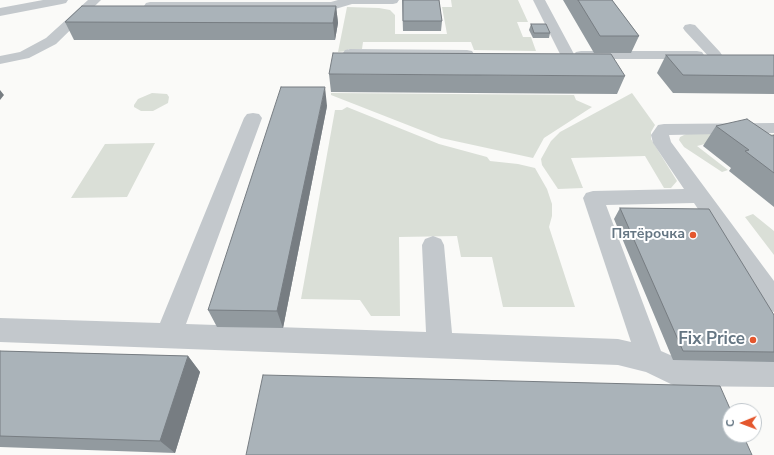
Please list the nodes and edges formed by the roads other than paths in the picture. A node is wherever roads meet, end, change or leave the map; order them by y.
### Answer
1 (62, 0) edge
2 (95, 0) edge
3 (351, 0) edge
4 (393, 0) edge
5 (539, 0) edge
6 (150, 7) edge
7 (0, 12) edge
8 (690, 28) dead end
9 (350, 53) edge
10 (482, 54) edge
11 (551, 55) edge
12 (567, 55) junction
13 (715, 55) junction
14 (730, 56) edge
15 (0, 60) edge
16 (253, 118) dead end
17 (774, 128) edge
18 (701, 196) junction
19 (433, 246) dead end
20 (774, 301) edge
21 (0, 330) edge
22 (168, 334) junction
23 (440, 346) junction
24 (651, 360) junction
25 (774, 374) edge

1 - 7 lane
2 - 15 lane
3 - 4 lane
3 - 6 lane
5 - 12 lane
8 - 13 lane
9 - 10 lane
11 - 12 lane
12 - 13 lane
13 - 14 lane
16 - 22 lane
17 - 18 lane
18 - 20 lane
18 - 24 lane
19 - 23 lane
21 - 22 lane
22 - 23 lane
23 - 24 lane
24 - 25 lane

